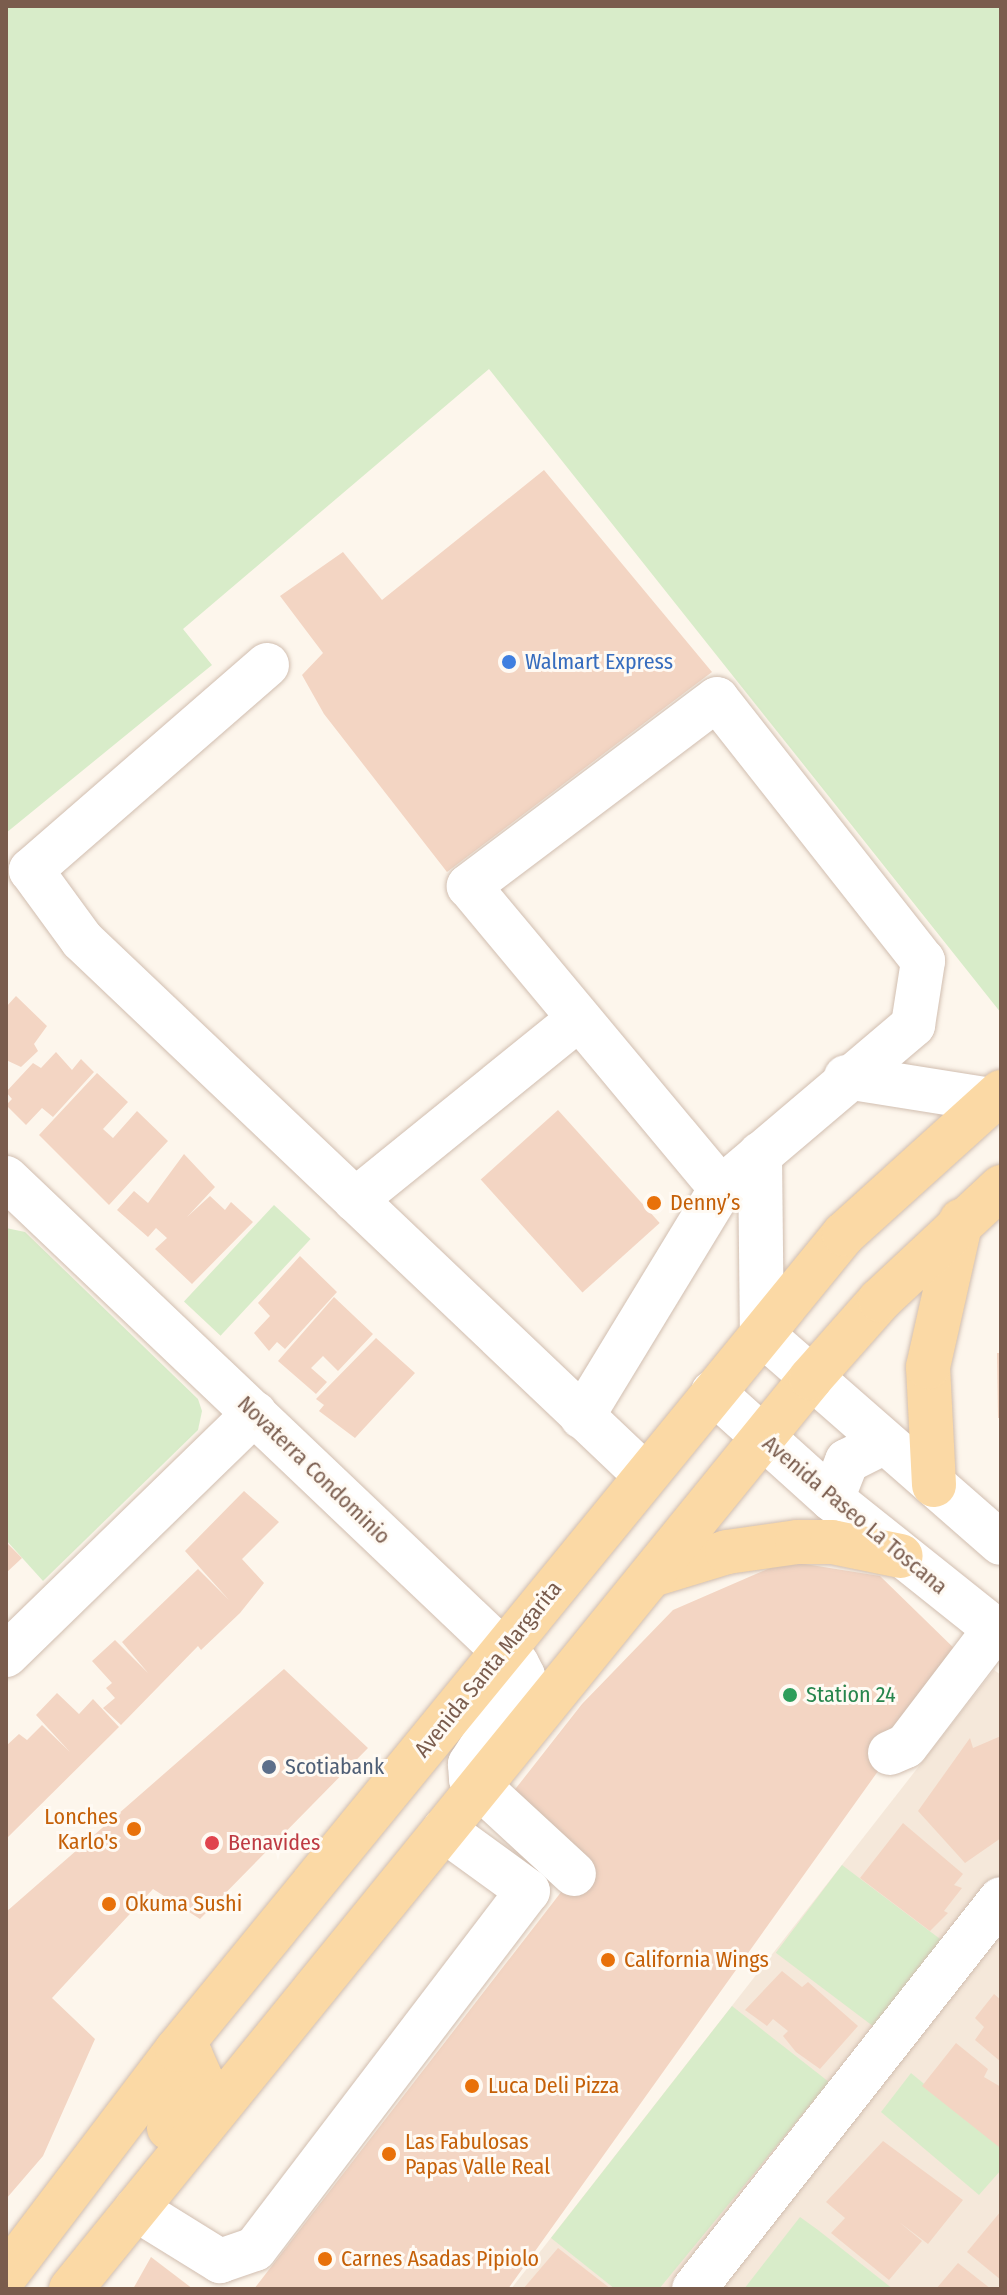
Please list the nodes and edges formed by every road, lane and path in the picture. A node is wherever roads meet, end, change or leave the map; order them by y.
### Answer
1 (267, 665) dead end
2 (577, 1020) junction
3 (846, 1077) junction
4 (996, 1096) edge
5 (760, 1154) junction
6 (7, 1180) edge
7 (1001, 1187) edge
8 (721, 1188) junction
9 (355, 1200) junction
10 (961, 1221) junction
11 (762, 1334) junction
12 (811, 1378) junction
13 (713, 1392) junction
14 (255, 1413) junction
15 (582, 1417) junction
16 (762, 1438) junction
17 (883, 1443) junction
18 (645, 1475) junction
19 (934, 1485) junction
20 (832, 1499) junction
21 (1000, 1540) edge
22 (901, 1556) junction
23 (652, 1575) junction
24 (998, 1631) edge
25 (502, 1651) junction
26 (6, 1655) edge
27 (890, 1753) dead end
28 (477, 1789) junction
29 (444, 1830) junction
30 (574, 1874) dead end
31 (303, 1899) junction
32 (995, 1917) edge
33 (177, 2050) junction
34 (239, 2082) junction
35 (126, 2221) junction
36 (6, 2275) edge
37 (71, 2289) edge
38 (694, 2289) edge

1 - 9 street
2 - 3 street
2 - 8 street
2 - 9 street
3 - 4 street
3 - 5 street
4 - 11 main road, Avenida Santa Margarita
5 - 8 street
5 - 11 street
6 - 14 street, Novaterra Condominio
7 - 10 main road
8 - 15 street
9 - 15 street
10 - 12 main road
10 - 19 main road
11 - 12 street
11 - 13 main road, Avenida Santa Margarita
12 - 16 main road
12 - 17 street
13 - 16 street, Avenida Paseo La Toscana
13 - 18 main road, Avenida Santa Margarita
14 - 25 street, Novaterra Condominio
14 - 26 street
15 - 18 street
16 - 20 street, Avenida Paseo La Toscana
16 - 23 main road
17 - 19 street
17 - 20 street
18 - 25 main road, Avenida Santa Margarita
19 - 21 street
20 - 22 street, Avenida Paseo La Toscana
22 - 23 main road
22 - 24 street, Avenida Paseo La Toscana
23 - 28 main road
24 - 27 street
25 - 28 street, Novaterra Condominio
25 - 31 main road, Avenida Santa Margarita
28 - 29 main road
28 - 30 street
29 - 34 main road
29 - 35 street
31 - 33 main road, Avenida Santa Margarita
31 - 34 main road
32 - 38 street
33 - 35 main road
33 - 36 main road, Avenida Santa Margarita
34 - 35 main road
35 - 37 main road

